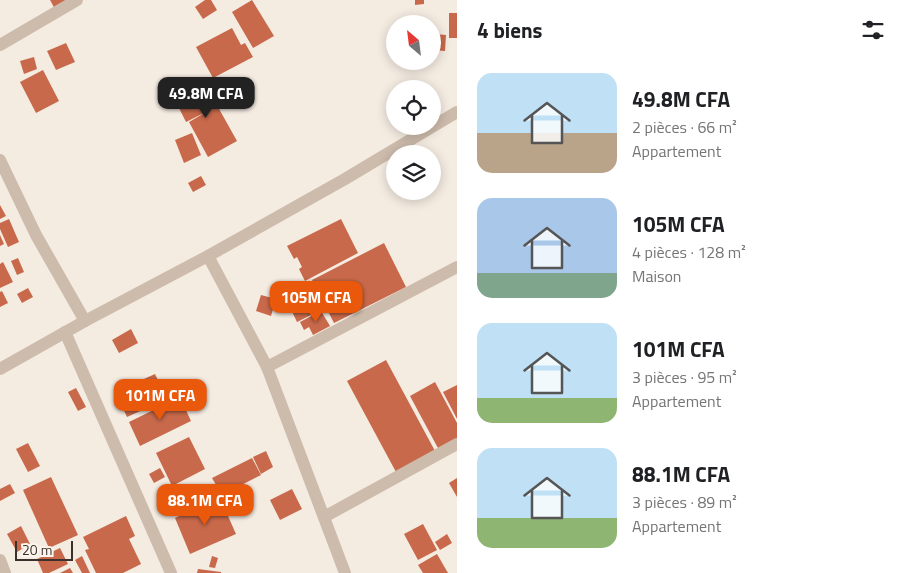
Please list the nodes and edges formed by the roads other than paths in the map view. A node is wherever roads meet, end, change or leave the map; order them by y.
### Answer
1 (77, 0) edge
2 (0, 45) edge
3 (457, 112) edge
4 (0, 160) edge
5 (208, 256) junction
6 (457, 268) edge
7 (85, 321) junction
8 (65, 332) junction
9 (267, 367) junction
10 (0, 369) edge
11 (457, 444) edge
12 (324, 517) junction
13 (0, 560) edge
14 (5, 573) edge
15 (172, 573) edge
16 (345, 573) edge

1 - 2 street
3 - 5 street
4 - 7 street
5 - 7 street
5 - 9 street
6 - 9 street
7 - 8 street
8 - 10 street
8 - 15 street
9 - 12 street
11 - 12 street
12 - 16 street
13 - 14 street

